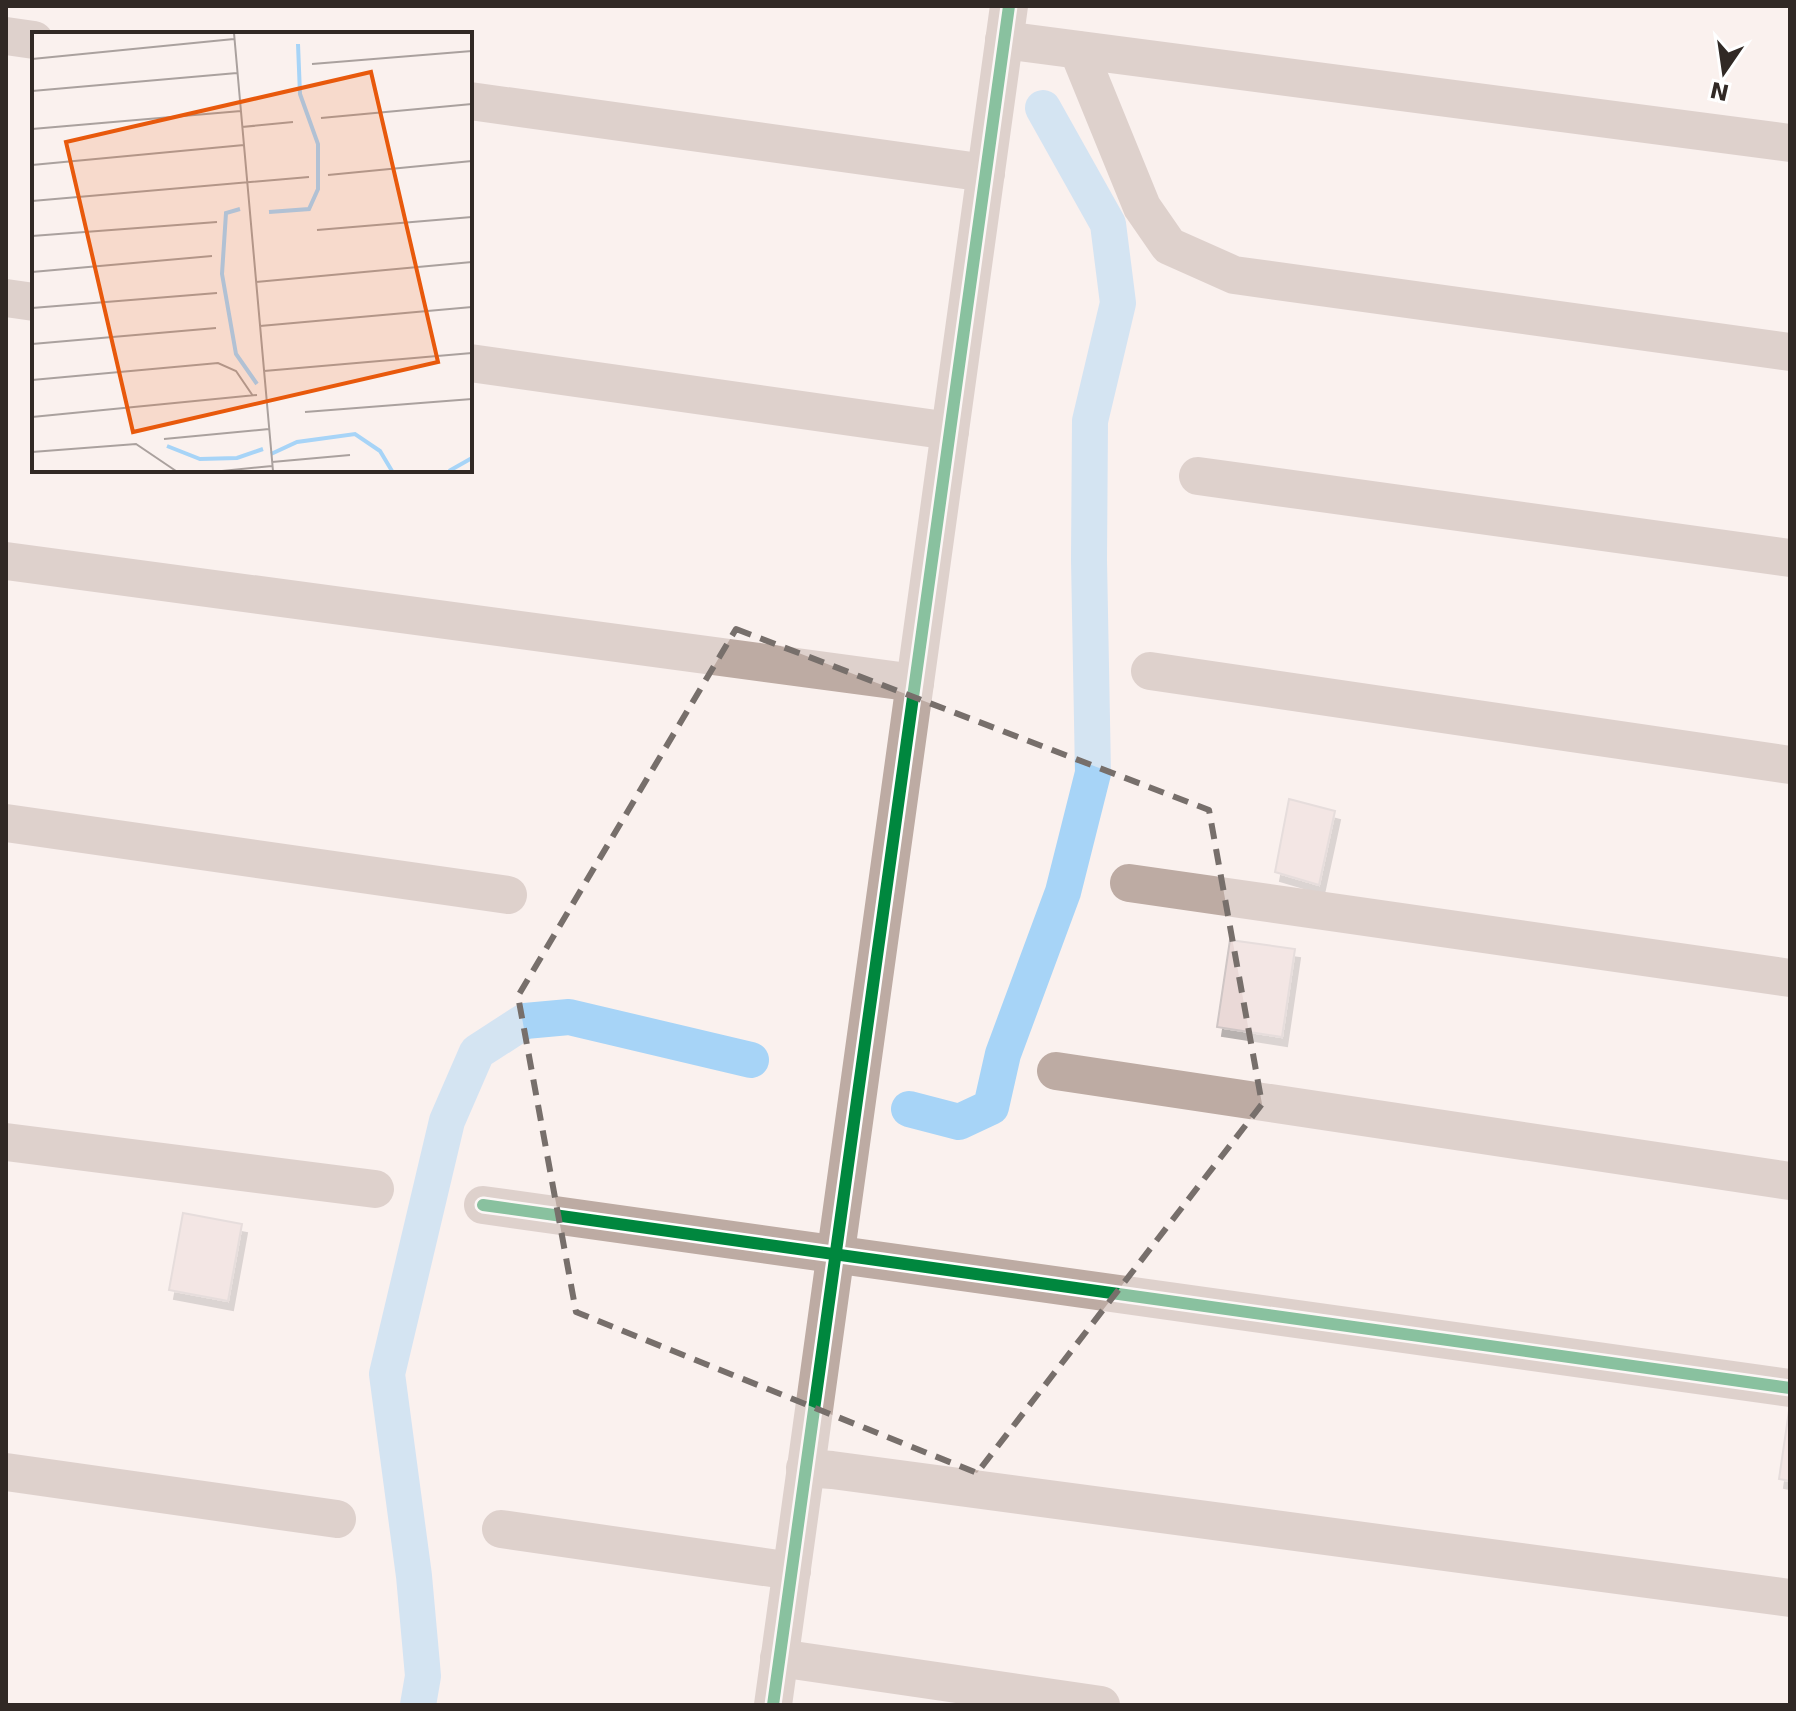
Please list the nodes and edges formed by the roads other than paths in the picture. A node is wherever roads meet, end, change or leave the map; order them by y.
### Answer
1 (1007, 23) edge
2 (6, 36) edge
3 (32, 40) edge
4 (1078, 50) junction
5 (472, 101) edge
6 (1790, 143) edge
7 (986, 173) junction
8 (6, 298) edge
9 (32, 302) edge
10 (1790, 352) edge
11 (472, 363) edge
12 (950, 431) junction
13 (1198, 476) dead end
14 (1790, 558) edge
15 (6, 561) edge
16 (1150, 671) dead end
17 (915, 683) junction
18 (1790, 765) edge
19 (6, 823) edge
20 (1129, 883) dead end
21 (508, 895) dead end
22 (1790, 978) edge
23 (1056, 1071) dead end
24 (6, 1142) edge
25 (1790, 1181) edge
26 (375, 1189) dead end
27 (483, 1205) dead end
28 (836, 1255) junction
29 (1790, 1388) edge
30 (805, 1468) junction
31 (6, 1472) edge
32 (337, 1519) dead end
33 (501, 1529) dead end
34 (792, 1571) junction
35 (1790, 1598) edge
36 (779, 1658) junction
37 (773, 1705) edge
38 (1101, 1705) edge

1 - 4 street
1 - 7 street
2 - 3 street
4 - 6 street
4 - 10 street
5 - 7 street
7 - 12 street
8 - 9 street
11 - 12 street
12 - 17 street
13 - 14 street
15 - 17 street
16 - 18 street
17 - 28 street
19 - 21 street
20 - 22 street
23 - 25 street
24 - 26 street
27 - 28 street
28 - 29 street
28 - 30 street
30 - 34 street
30 - 35 street
31 - 32 street
33 - 34 street
34 - 36 street
36 - 37 street
36 - 38 street

